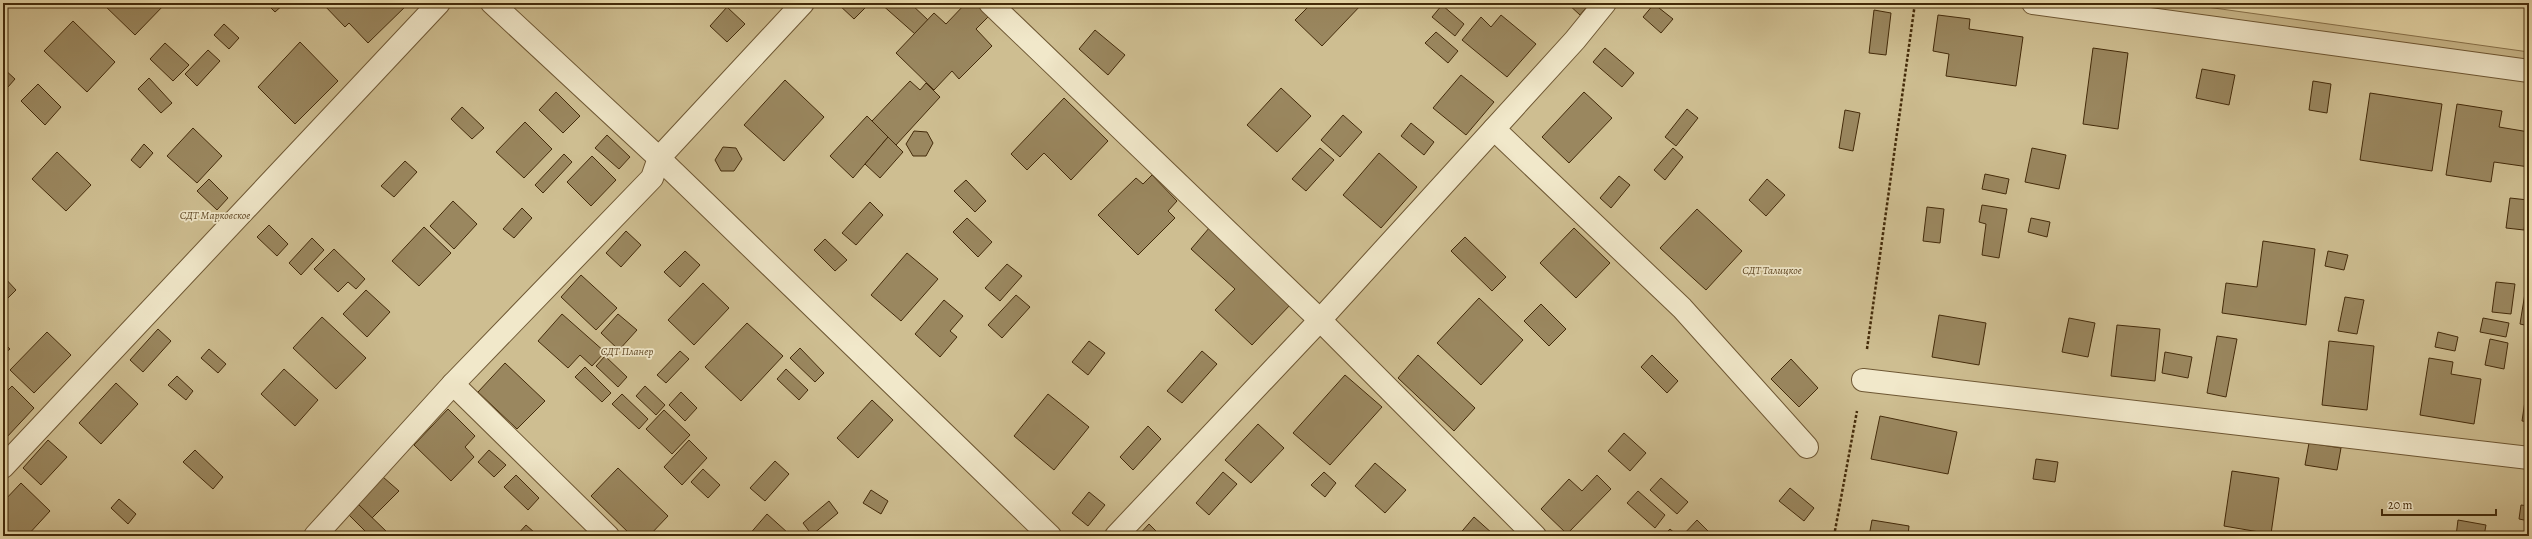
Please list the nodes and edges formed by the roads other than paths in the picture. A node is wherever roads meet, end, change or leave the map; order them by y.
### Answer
1 (439, 3) edge
2 (492, 3) edge
3 (803, 3) edge
4 (990, 3) edge
5 (1605, 3) edge
6 (2033, 3) edge
7 (2529, 71) edge
8 (1494, 129) junction
9 (658, 158) junction
10 (1320, 320) junction
11 (1863, 380) road end
12 (453, 384) junction
13 (1807, 447) dead end
14 (2529, 458) edge
15 (3, 467) edge
16 (314, 536) edge
17 (608, 536) edge
18 (1050, 536) edge
19 (1116, 536) edge
20 (1535, 536) edge

1 - 15 street
2 - 9 street
3 - 9 street
4 - 10 street
5 - 8 street
6 - 7 street
8 - 10 street
8 - 13 street
9 - 12 street
9 - 18 street
10 - 19 street
10 - 20 street
11 - 14 street
12 - 16 street
12 - 17 street

